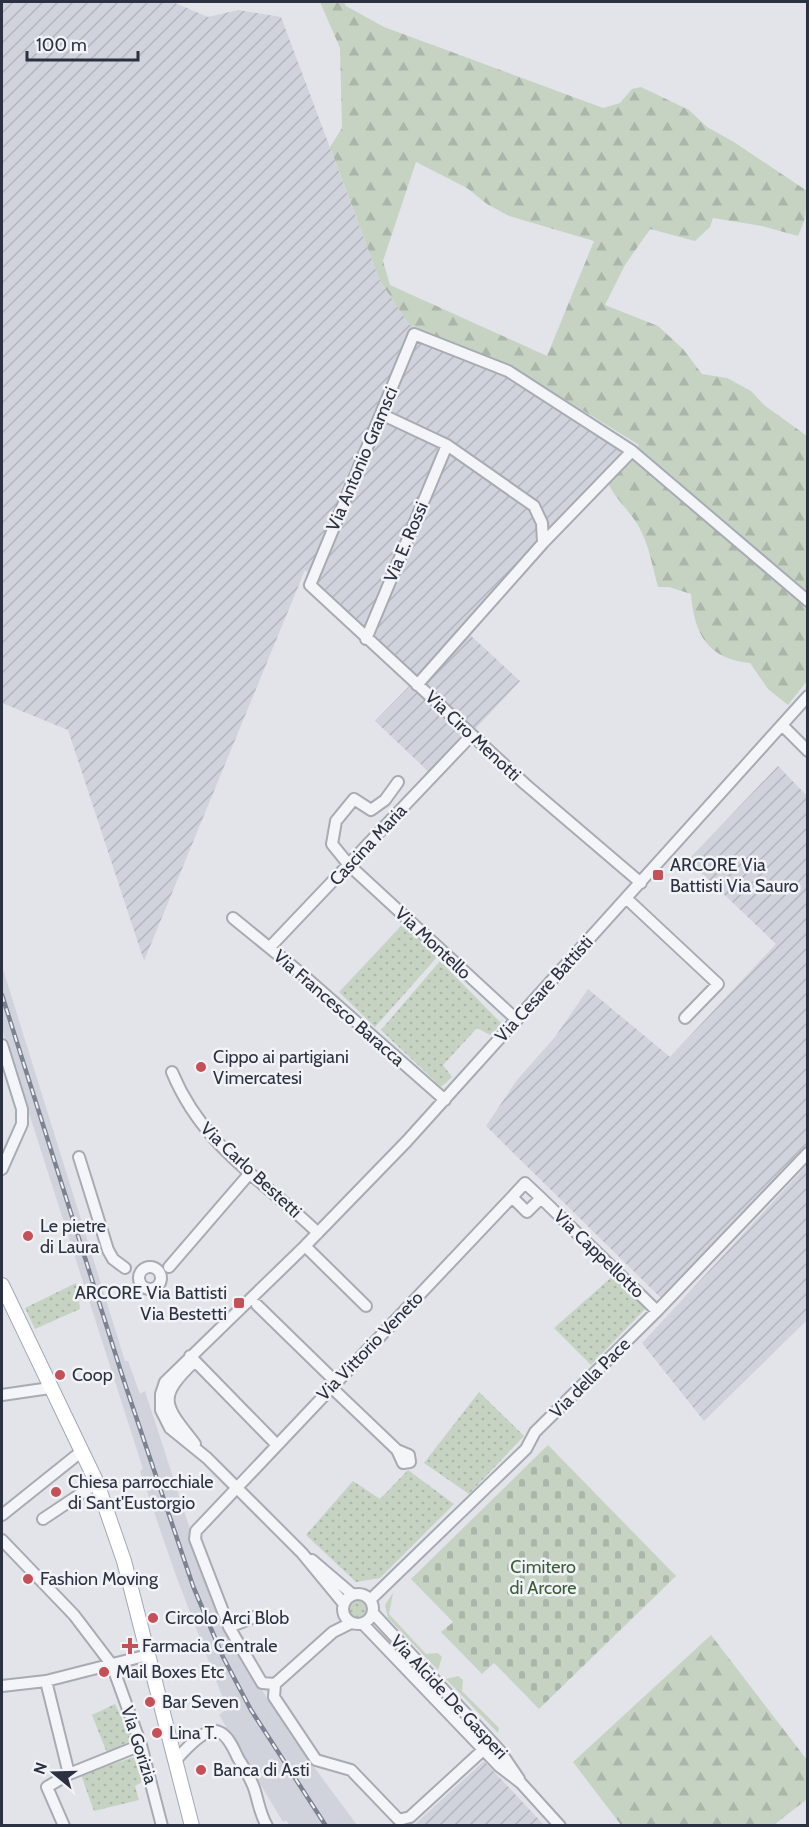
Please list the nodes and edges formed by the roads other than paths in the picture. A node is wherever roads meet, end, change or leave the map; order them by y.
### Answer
1 (381, 414) junction
2 (447, 445) junction
3 (632, 451) junction
4 (543, 543) junction
5 (310, 585) joint
6 (807, 601) edge
7 (366, 639) junction
8 (417, 685) junction
9 (807, 696) edge
10 (782, 725) junction
11 (466, 741) dead end
12 (807, 751) edge
13 (399, 782) dead end
14 (349, 865) junction
15 (641, 883) junction
16 (626, 898) junction
17 (233, 918) dead end
18 (270, 947) junction
19 (685, 1018) dead end
20 (517, 1020) junction
21 (2, 1045) edge
22 (172, 1072) dead end
23 (445, 1100) junction
24 (807, 1153) edge
25 (79, 1157) dead end
26 (2, 1169) edge
27 (250, 1173) junction
28 (541, 1198) junction
29 (508, 1201) junction
30 (318, 1233) junction
31 (305, 1246) junction
32 (163, 1272) junction
33 (141, 1275) junction
34 (2, 1285) edge
35 (257, 1305) dead end
36 (366, 1306) dead end
37 (657, 1311) junction
38 (192, 1358) junction
39 (334, 1384) junction
40 (50, 1388) junction
41 (2, 1395) edge
42 (276, 1444) junction
43 (397, 1450) dead end
44 (82, 1451) junction
45 (97, 1483) junction
46 (236, 1487) junction
47 (2, 1515) edge
48 (43, 1519) dead end
49 (2, 1540) edge
50 (302, 1553) junction
51 (353, 1595) junction
52 (370, 1599) junction
53 (373, 1613) junction
54 (346, 1614) junction
55 (257, 1616) dead end
56 (363, 1624) junction
57 (229, 1627) junction
58 (148, 1655) junction
59 (112, 1665) junction
60 (46, 1681) junction
61 (275, 1684) junction
62 (2, 1686) edge
63 (141, 1744) junction
64 (483, 1750) junction
65 (175, 1761) junction
66 (69, 1774) junction
67 (521, 1783) junction
68 (190, 1823) edge
69 (64, 1826) edge
70 (162, 1826) edge
71 (267, 1826) edge
72 (560, 1826) edge

1 - 2 street
1 - 3 street, Via Antonio Gramsci
1 - 5 street, Via Antonio Gramsci
2 - 4 street
2 - 7 street, Via E. Rossi
3 - 4 street
3 - 6 street
4 - 8 street
5 - 7 street, Via Ciro Menotti
7 - 8 street, Via Ciro Menotti
8 - 15 street, Via Ciro Menotti
9 - 10 street, Via Cesare Battisti
10 - 12 street
10 - 15 street, Via Cesare Battisti
11 - 14 street, Cascina Maria
13 - 14 street, Via Montello
14 - 18 street, Cascina Maria
14 - 20 street, Via Montello
15 - 16 street, Via Cesare Battisti
16 - 19 street
16 - 20 street, Via Cesare Battisti
17 - 18 street, Via Francesco Baracca
18 - 23 street, Via Francesco Baracca
20 - 23 street, Via Cesare Battisti
21 - 26 street
22 - 27 street, Via Carlo Bestetti
23 - 30 street, Via Cesare Battisti
24 - 37 street, Via della Pace
25 - 33 street
27 - 30 street, Via Carlo Bestetti
27 - 32 street
28 - 29 street, Via Cappellotto
28 - 29 street, Via Cappellotto
28 - 37 street, Via Cappellotto
29 - 39 street, Via Vittorio Veneto
30 - 31 street, Via Cesare Battisti
31 - 36 street
31 - 38 street, Via Cesare Battisti
32 - 33 street
32 - 33 street
34 - 40 main road
35 - 39 street
37 - 52 street, Via della Pace
38 - 42 street
38 - 46 street, Via Cesare Battisti
39 - 42 street, Via Vittorio Veneto
39 - 43 street
40 - 41 street
40 - 44 main road
42 - 46 street, Via Vittorio Veneto
44 - 45 main road
44 - 47 street
45 - 48 street
45 - 58 main road
46 - 50 street
46 - 57 street
49 - 59 street, Via Gorizia
50 - 51 street
50 - 54 street
51 - 52 street
51 - 54 street
52 - 53 street
53 - 56 street
53 - 67 street, Via Alcide De Gasperi
54 - 56 street
54 - 61 street
55 - 57 street
56 - 64 street, Via Alcide De Gasperi
57 - 61 street
58 - 59 street
58 - 65 main road
59 - 60 street
59 - 63 street, Via Gorizia
60 - 62 street
60 - 66 street
61 - 64 street
63 - 66 street
63 - 70 street, Via Gorizia
64 - 67 street, Via Alcide De Gasperi
65 - 68 main road
65 - 71 street
66 - 69 street
67 - 72 street, Via Alcide De Gasperi

